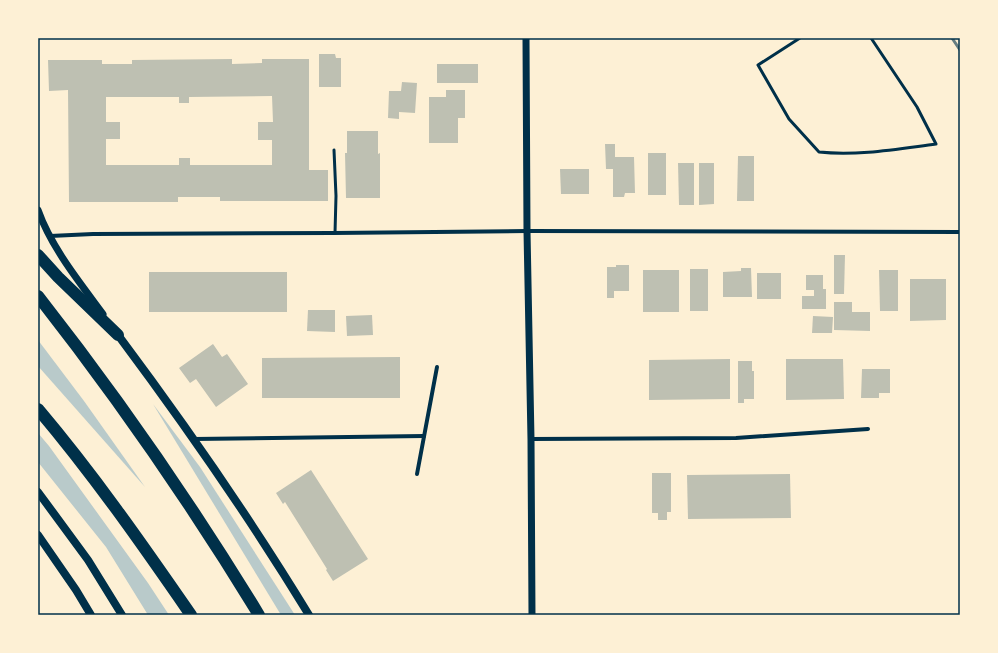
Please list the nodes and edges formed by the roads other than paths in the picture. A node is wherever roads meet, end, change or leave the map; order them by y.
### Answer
1 (526, 38) edge
2 (800, 38) edge
3 (871, 38) edge
4 (334, 150) dead end
5 (38, 210) edge
6 (527, 231) junction
7 (960, 232) edge
8 (335, 233) junction
9 (50, 236) junction
10 (38, 255) edge
11 (38, 296) edge
12 (118, 335) junction
13 (437, 367) dead end
14 (38, 409) edge
15 (868, 429) dead end
16 (424, 436) junction
17 (193, 439) junction
18 (531, 439) junction
19 (417, 474) dead end
20 (38, 492) edge
21 (38, 535) edge
22 (92, 615) edge
23 (122, 615) edge
24 (191, 615) edge
25 (259, 615) edge
26 (309, 615) edge
27 (532, 615) edge

1 - 6 street
2 - 3 lane
4 - 8 lane
5 - 9 street
6 - 7 street
6 - 8 street
6 - 18 street
8 - 9 street
9 - 12 street
10 - 12 highway
11 - 25 highway
12 - 17 main road
13 - 16 street
14 - 24 highway
15 - 18 street
16 - 17 street
16 - 19 street
17 - 26 main road
18 - 27 street
20 - 23 main road
21 - 22 main road

